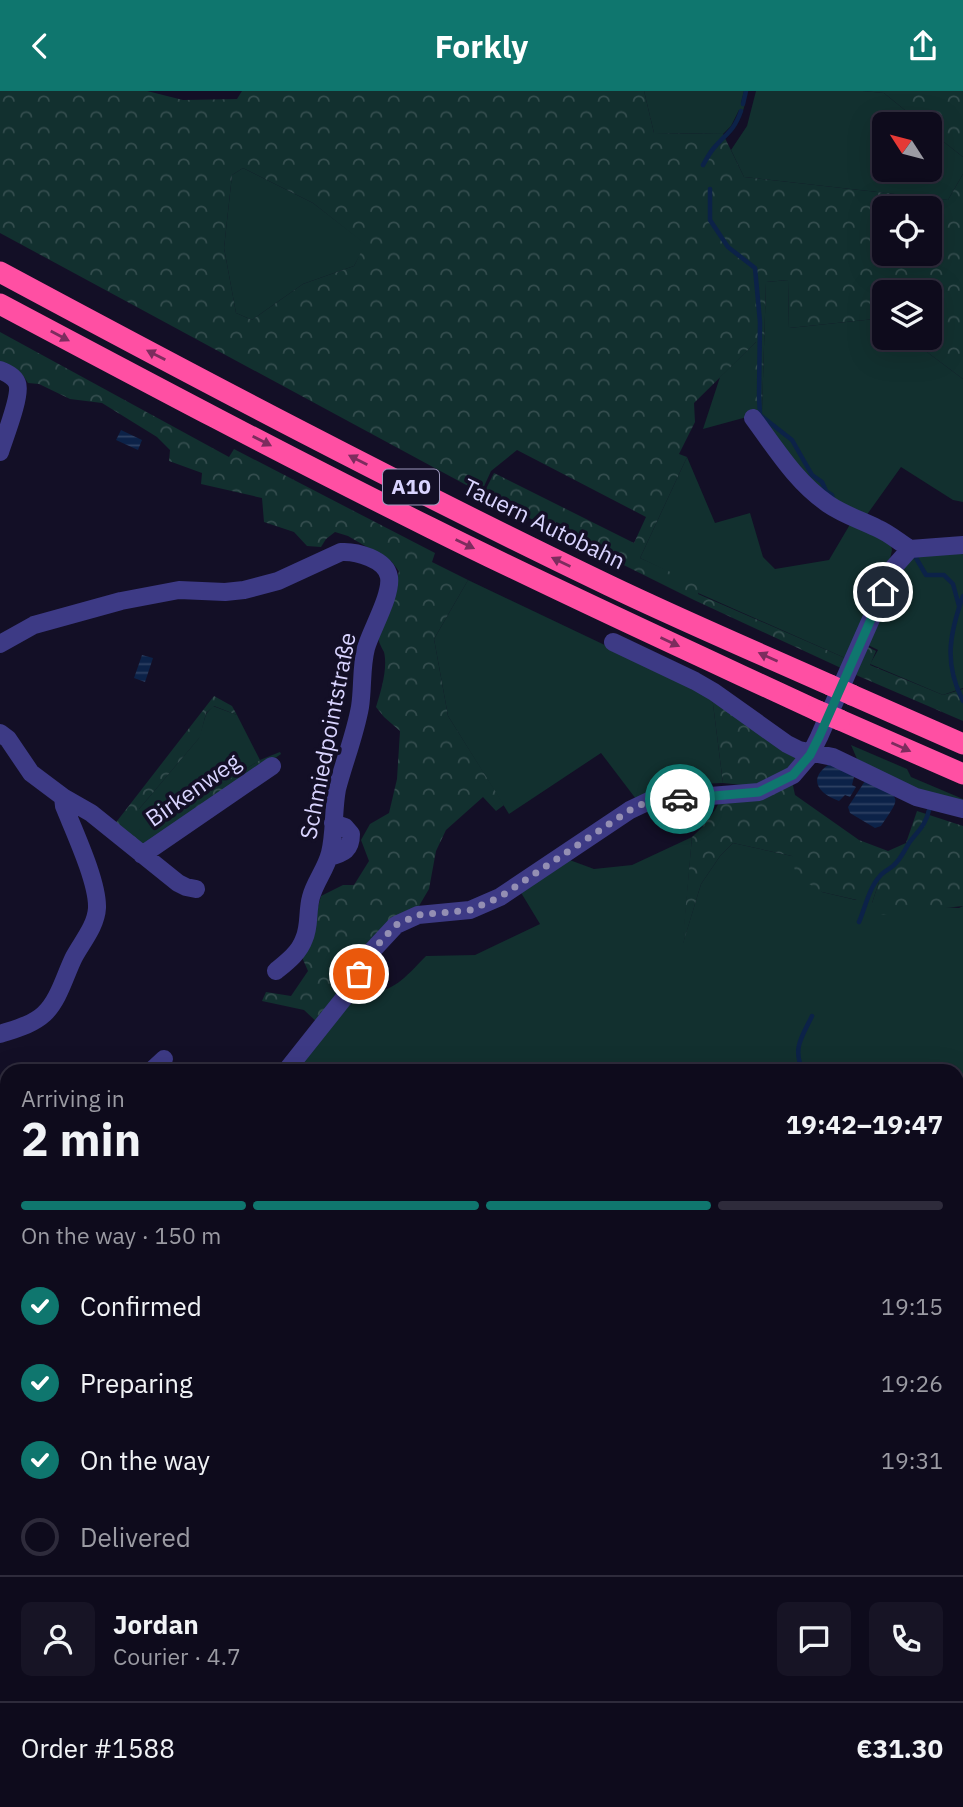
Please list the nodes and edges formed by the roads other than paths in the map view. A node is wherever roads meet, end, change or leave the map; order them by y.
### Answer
1 (0, 272) edge
2 (0, 303) edge
3 (0, 370) edge
4 (753, 418) dead end
5 (0, 452) edge
6 (963, 545) edge
7 (910, 549) junction
8 (614, 642) dead end
9 (0, 644) edge
10 (0, 733) edge
11 (963, 744) edge
12 (811, 753) junction
13 (272, 766) dead end
14 (963, 774) edge
15 (63, 797) junction
16 (963, 809) edge
17 (142, 855) junction
18 (196, 889) dead end
19 (276, 971) dead end
20 (0, 1034) edge
21 (292, 1064) edge

11 -> 1 highway, Tauern Autobahn / A10, bridge
2 -> 14 highway, A10, bridge
3 - 5 street
4 - 7 street
6 - 7 street
7 - 12 street
8 - 12 street
9 - 19 street, Schmiedpointstraße
10 - 15 street, Birkenweg
12 - 16 street
12 - 21 street
13 - 17 street, Birkenweg
15 - 17 street, Birkenweg
15 - 20 street
17 - 18 street, Birkenweg

